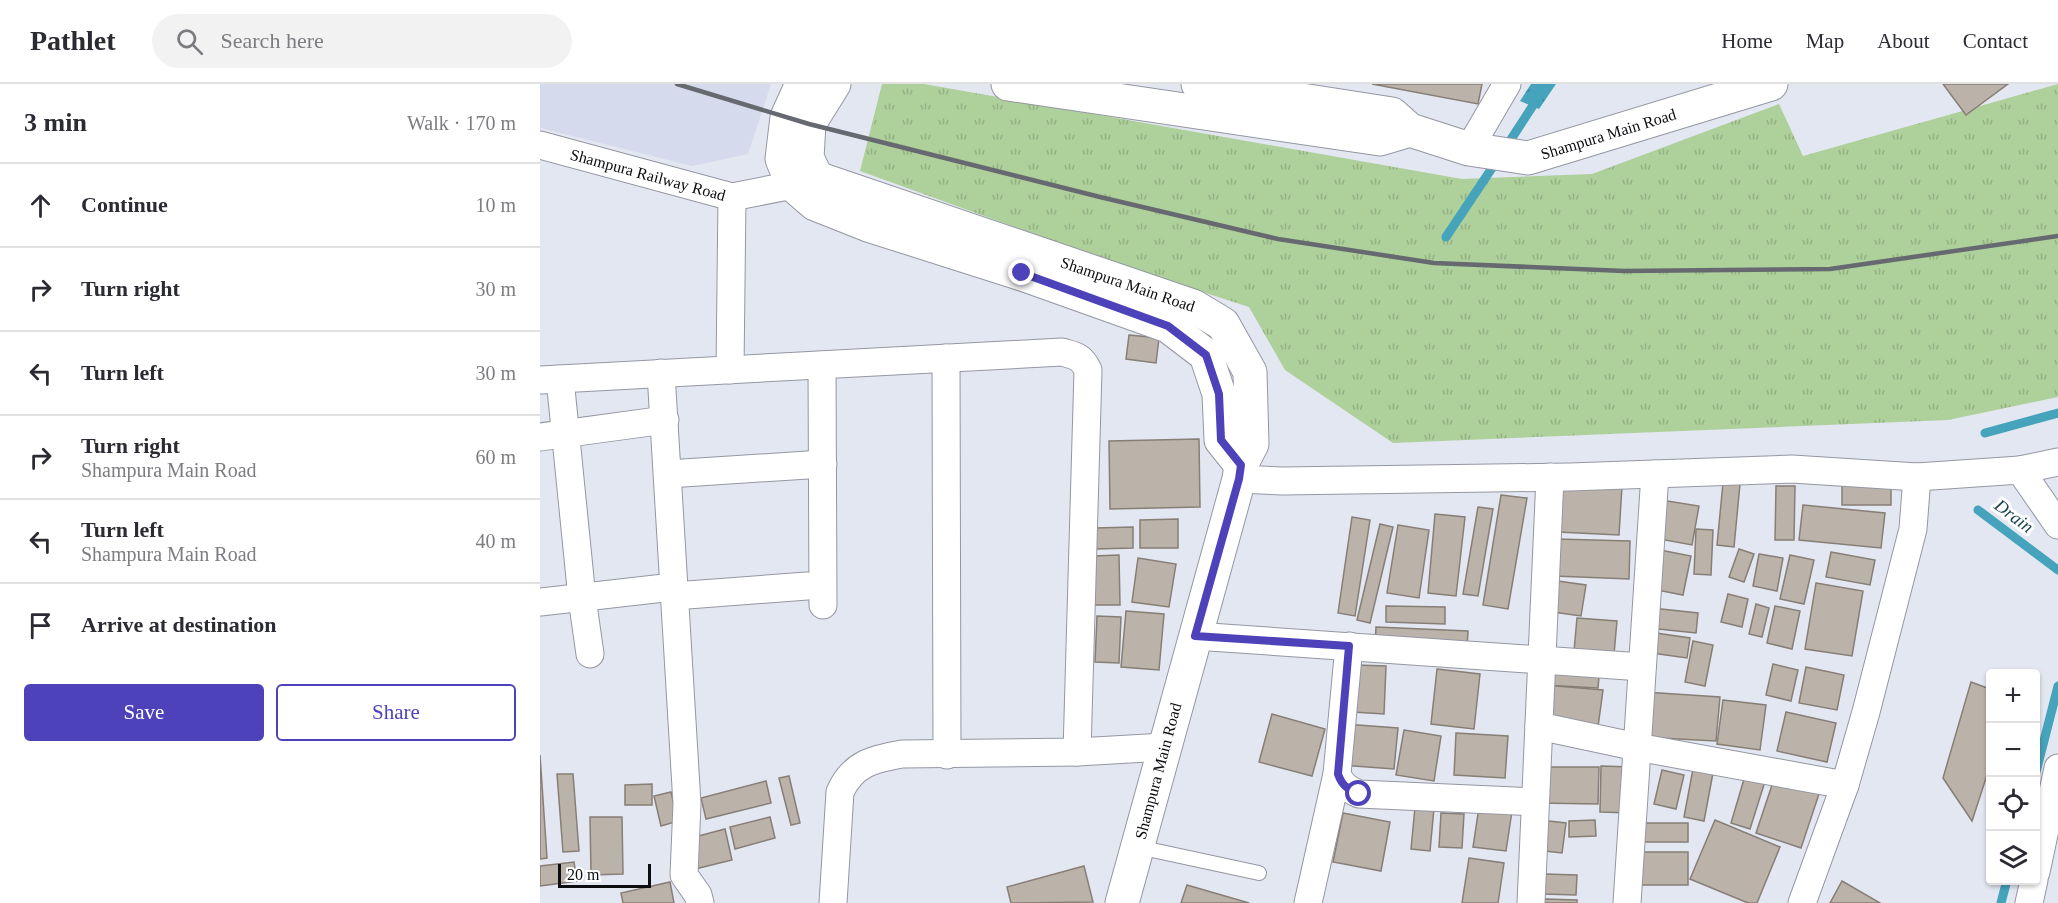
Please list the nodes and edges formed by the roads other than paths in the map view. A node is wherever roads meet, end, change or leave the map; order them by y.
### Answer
1 (802, 84) edge
2 (834, 84) edge
3 (1008, 84) edge
4 (1198, 84) edge
5 (1507, 84) edge
6 (1771, 84) edge
7 (1410, 130) junction
8 (540, 145) edge
9 (1476, 151) junction
10 (793, 185) junction
11 (732, 197) junction
12 (946, 358) junction
13 (822, 365) junction
14 (729, 370) junction
15 (661, 373) junction
16 (550, 380) edge
17 (664, 420) junction
18 (553, 435) edge
19 (2058, 462) edge
20 (823, 464) junction
21 (2020, 470) junction
22 (1240, 472) junction
23 (668, 474) junction
24 (1655, 474) junction
25 (1550, 477) junction
26 (1917, 477) junction
27 (2058, 525) edge
28 (674, 592) junction
29 (582, 598) junction
30 (540, 602) edge
31 (1195, 636) junction
32 (1349, 646) junction
33 (590, 654) dead end
34 (1541, 659) junction
35 (1642, 667) junction
36 (1539, 726) junction
37 (1165, 747) junction
38 (1637, 747) junction
39 (1077, 752) junction
40 (947, 755) junction
41 (2058, 768) edge
42 (1338, 774) junction
43 (1845, 785) junction
44 (1535, 802) junction
45 (1138, 847) junction
46 (2040, 853) edge
47 (1259, 873) dead end
48 (2033, 885) edge
49 (700, 903) edge
50 (832, 903) edge
51 (1122, 903) edge
52 (1308, 903) edge
53 (1531, 903) edge
54 (1627, 903) edge
55 (1802, 903) edge
56 (2029, 903) edge

1 - 10 street, Shampura Main Road
2 - 22 street, Shampura Main Road
3 - 7 street
4 - 7 street, Shampura Main Road
5 - 9 street
6 - 9 street, Shampura Main Road
7 - 9 street, Shampura Main Road
8 - 11 street, Shampura Railway Road
10 - 11 street, Shampura Railway Road
10 - 22 street, Shampura Main Road
11 - 14 street
12 - 13 street
12 - 39 street
12 - 40 street
13 - 14 street
13 - 20 street
14 - 15 street
15 - 16 street
15 - 17 street
16 - 18 street
17 - 18 street
17 - 23 street
18 - 29 street
19 - 21 street
20 - 23 street
20 - 28 street
21 - 26 street
21 - 27 street
22 - 25 street
22 - 31 street, Shampura Main Road
23 - 28 street
24 - 25 street
24 - 26 street
24 - 35 street
25 - 34 street
26 - 43 street
28 - 29 street
28 - 49 street
29 - 30 street
29 - 33 street
31 - 32 street
31 - 37 street, Shampura Main Road
32 - 34 street
32 - 42 street
34 - 35 street
34 - 36 street
35 - 38 street
36 - 38 street
36 - 44 street
37 - 39 street
37 - 45 street, Shampura Main Road
38 - 43 street
38 - 54 street
39 - 40 street
40 - 50 street
41 - 46 street
42 - 44 street
42 - 52 street
43 - 55 street
44 - 53 street
45 - 47 lane
45 - 51 street, Shampura Main Road
48 - 56 street

